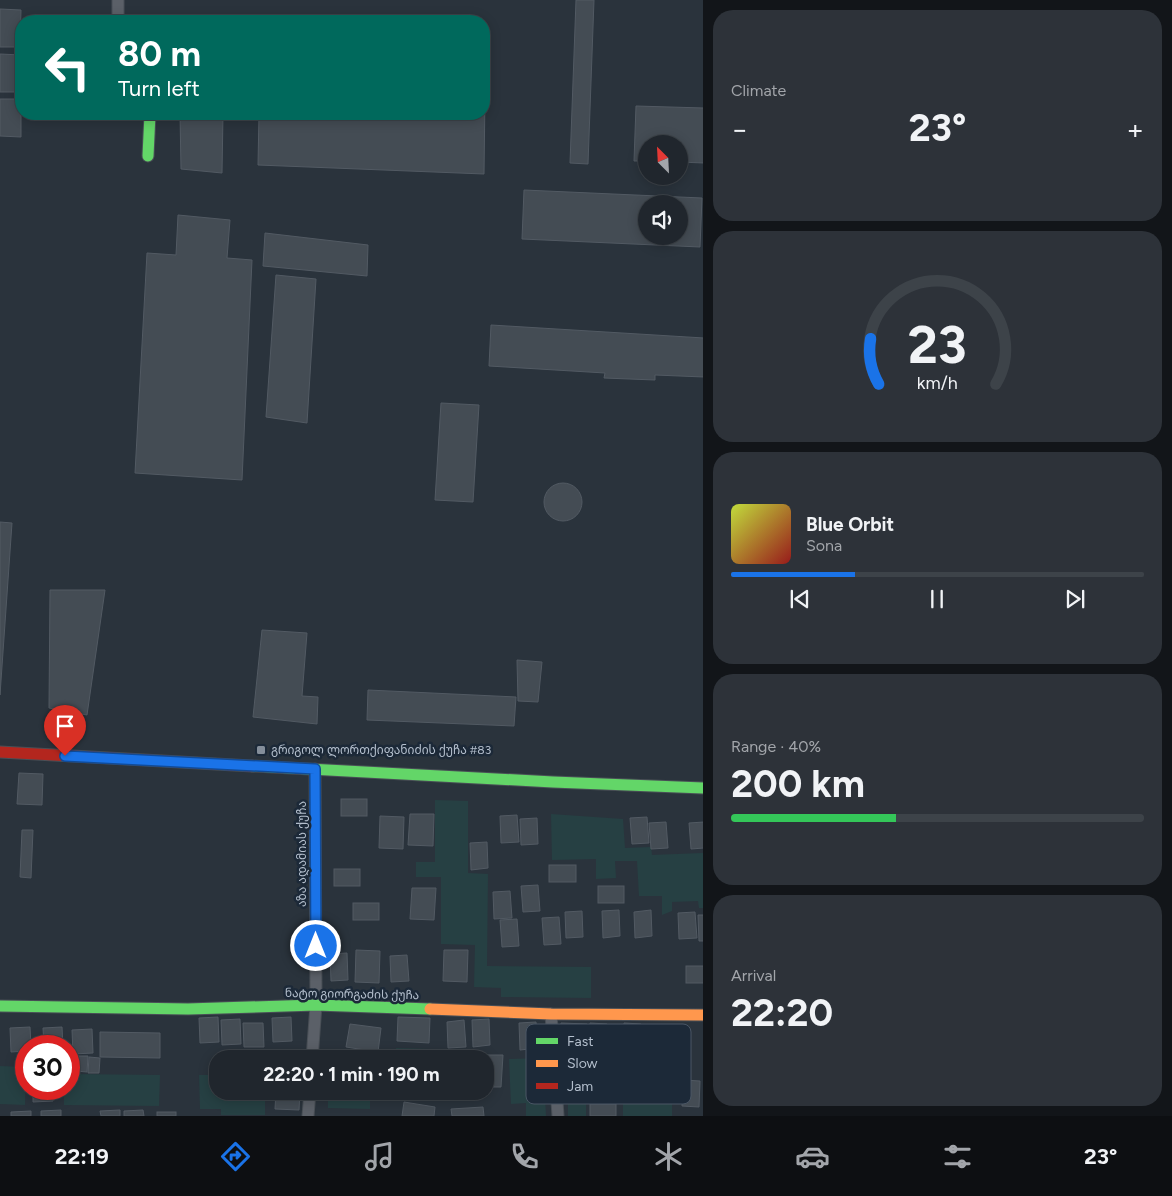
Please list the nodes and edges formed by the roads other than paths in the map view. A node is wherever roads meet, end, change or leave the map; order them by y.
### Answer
1 (118, 0) edge
2 (118, 15) edge
3 (150, 120) edge
4 (148, 156) dead end
5 (0, 752) edge
6 (315, 769) junction
7 (703, 788) edge
8 (316, 1005) junction
9 (0, 1006) edge
10 (551, 1014) junction
11 (703, 1015) edge
12 (552, 1024) edge
13 (313, 1050) edge
14 (309, 1100) edge
15 (308, 1116) edge

1 - 2 street
3 - 4 street
5 - 6 street
6 - 7 street
6 - 8 street, აზა ადამიას ქუჩა
8 - 9 street, ნატო გიორგაძის ქუჩა
8 - 10 street, ნატო გიორგაძის ქუჩა
8 - 13 street, აზა ადამიას ქუჩა
10 - 11 street, ნატო გიორგაძის ქუჩა
10 - 12 street
14 - 15 street

